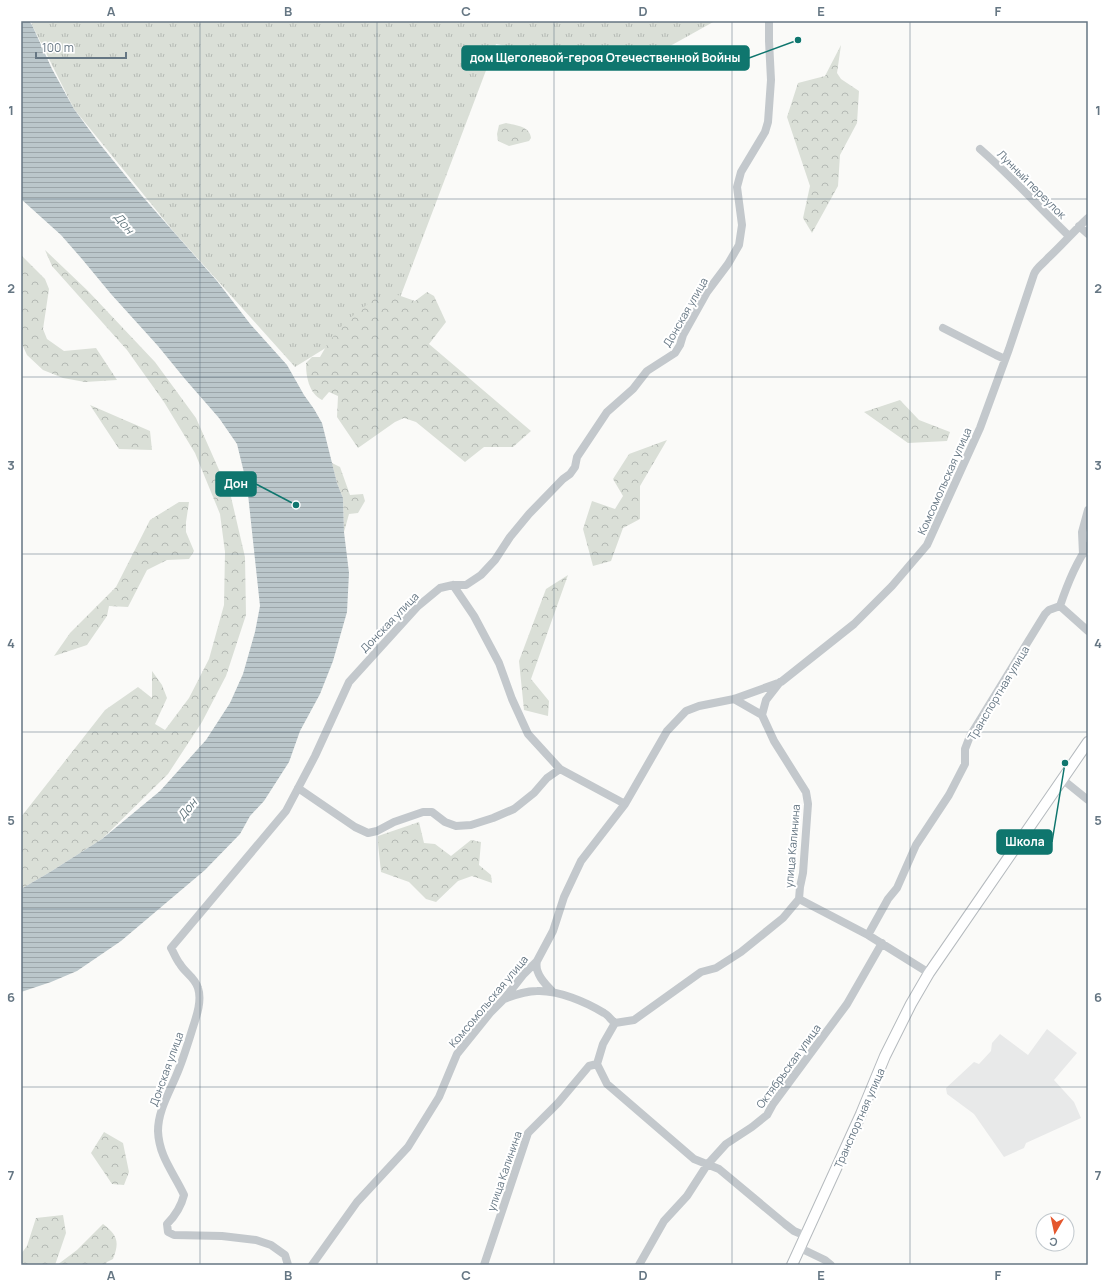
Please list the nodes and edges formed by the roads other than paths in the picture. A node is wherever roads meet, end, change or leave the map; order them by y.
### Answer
1 (769, 21) edge
2 (980, 149) dead end
3 (1088, 218) edge
4 (1079, 226) junction
5 (1088, 234) edge
6 (1069, 236) junction
7 (943, 328) dead end
8 (1005, 359) junction
9 (1088, 510) edge
10 (1088, 546) edge
11 (1082, 554) junction
12 (453, 586) junction
13 (1060, 606) junction
14 (1088, 631) edge
15 (781, 682) junction
16 (734, 699) junction
17 (762, 715) junction
18 (1088, 742) edge
19 (560, 769) junction
20 (1062, 779) junction
21 (298, 788) junction
22 (1088, 800) edge
23 (625, 804) junction
24 (799, 898) junction
25 (868, 935) junction
26 (882, 943) junction
27 (537, 961) junction
28 (930, 973) junction
29 (553, 992) junction
30 (504, 999) junction
31 (615, 1023) junction
32 (597, 1064) junction
33 (707, 1165) junction
34 (806, 1236) junction
35 (800, 1248) junction
36 (288, 1265) edge
37 (312, 1265) edge
38 (484, 1265) edge
39 (638, 1265) edge
40 (792, 1265) edge
41 (831, 1265) edge

1 - 12 street, Донская улица
2 - 6 street, Лунный переулок
3 - 4 street, Комсомольская улица
4 - 5 street
4 - 6 street, Комсомольская улица
6 - 8 street, Комсомольская улица
7 - 8 street
8 - 15 street, Комсомольская улица
9 - 11 street
10 - 11 street
11 - 13 street
12 - 19 street
12 - 21 street, Донская улица
13 - 14 street
13 - 25 street, Транспортная улица
15 - 16 street, Комсомольская улица
15 - 17 street
16 - 17 street
16 - 23 street, Комсомольская улица
17 - 24 street, улица Калинина
18 - 20 main road, Транспортная улица
19 - 21 street
19 - 23 street
20 - 22 street
20 - 28 main road, Транспортная улица
21 - 36 street, Донская улица
23 - 27 street, Комсомольская улица
24 - 25 street
24 - 31 street, улица Калинина
25 - 26 street
26 - 28 street
26 - 33 street, Октябрьская улица
27 - 29 street
27 - 30 street, Комсомольская улица
28 - 34 main road, Транспортная улица
29 - 30 street
29 - 31 street
30 - 37 street, Комсомольская улица
31 - 32 street
32 - 33 street
32 - 38 street, улица Калинина
33 - 34 street
33 - 39 street, Октябрьская улица
34 - 35 main road, Транспортная улица
35 - 40 main road, Транспортная улица
35 - 41 street

